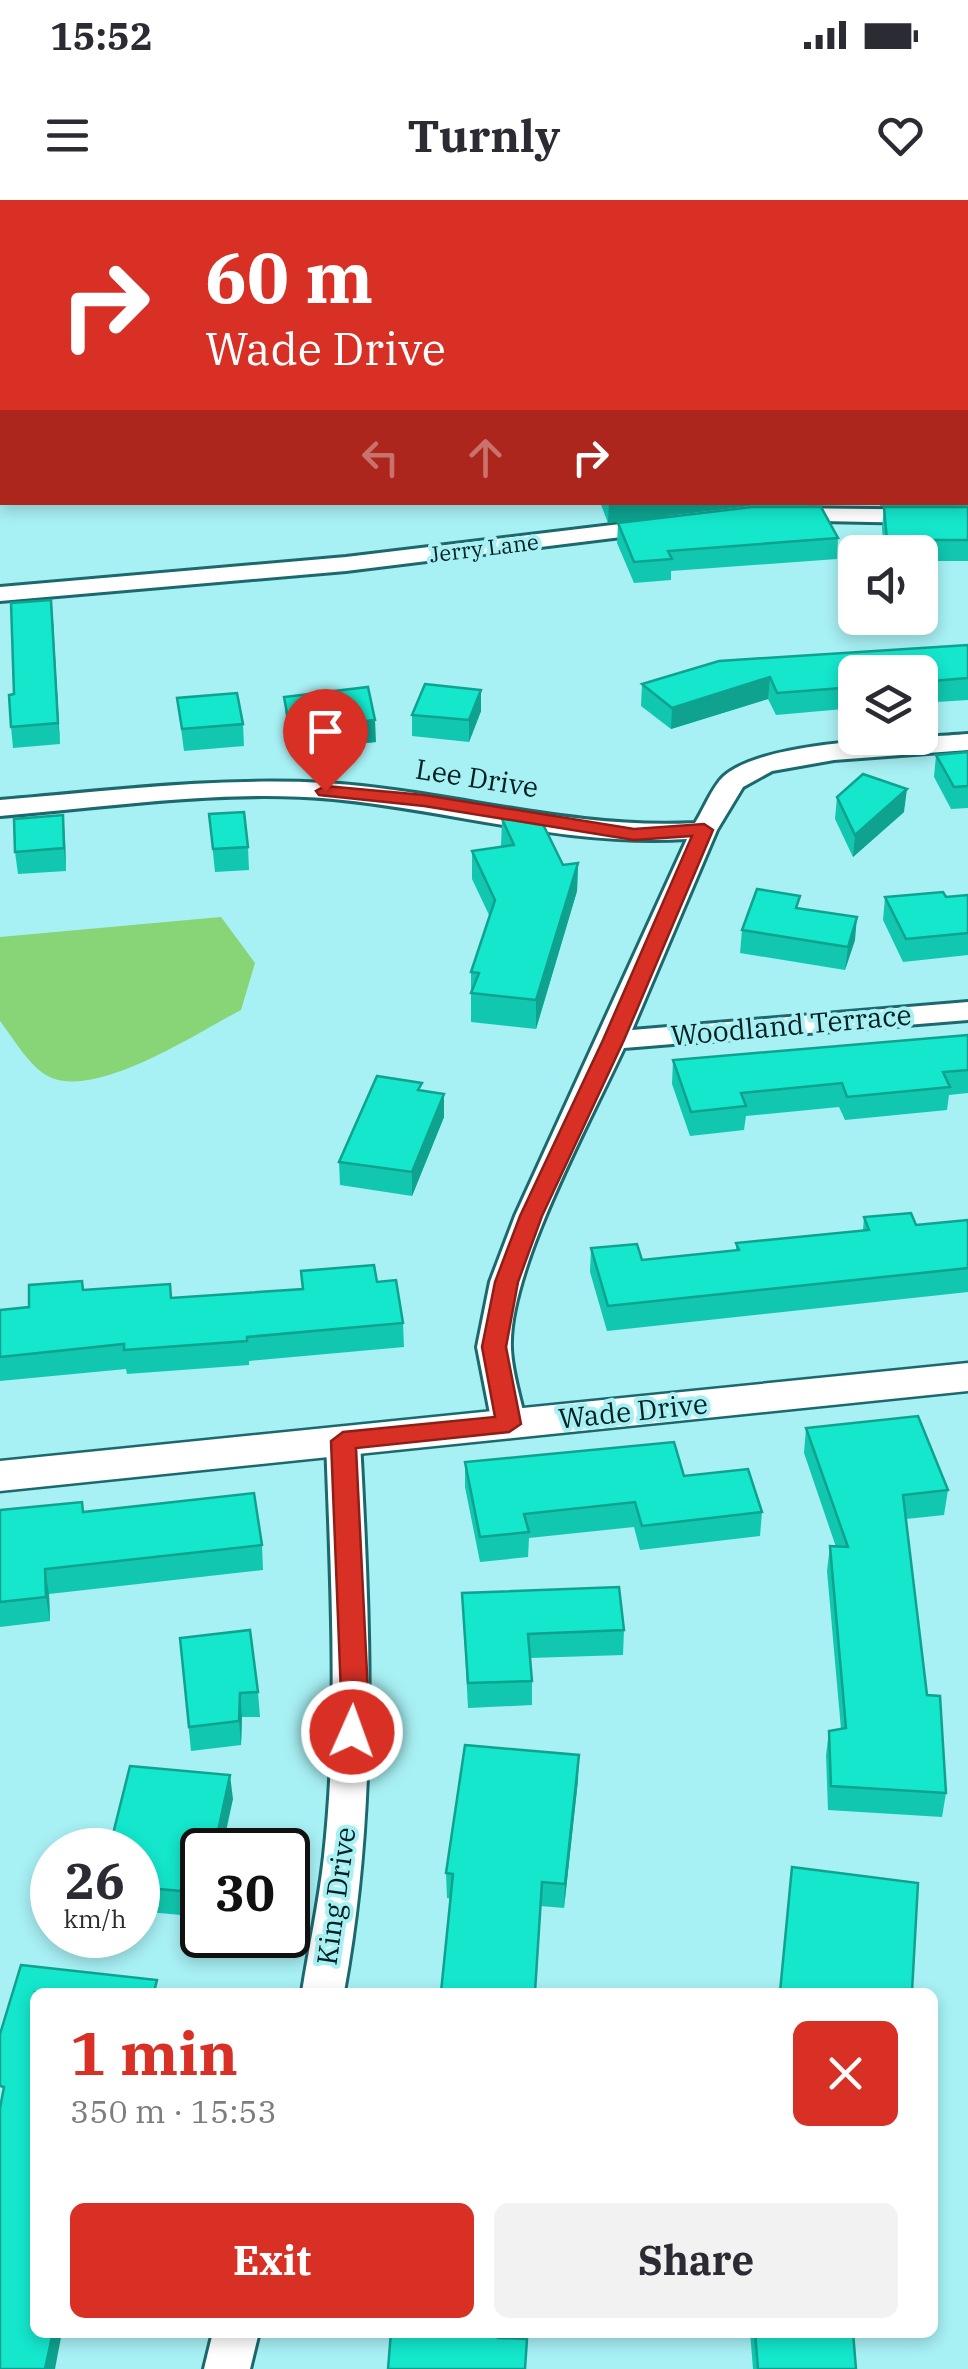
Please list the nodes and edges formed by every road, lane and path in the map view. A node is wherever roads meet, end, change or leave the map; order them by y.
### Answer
1 (750, 517) edge
2 (968, 517) edge
3 (692, 523) edge
4 (0, 594) edge
5 (968, 742) edge
6 (0, 808) edge
7 (704, 830) junction
8 (968, 1011) edge
9 (614, 1040) junction
10 (968, 1377) edge
11 (509, 1424) junction
12 (343, 1441) junction
13 (0, 1476) edge
14 (323, 1988) edge
15 (235, 2338) edge
16 (227, 2369) edge

1 - 2 street
3 - 4 street, Jerry Lane
5 - 7 street
6 - 7 street, Lee Drive
7 - 9 street
8 - 9 street, Woodland Terrace
9 - 11 street
10 - 11 street, Wade Drive
11 - 12 street, Wade Drive
12 - 13 street, Wade Drive
12 - 14 street, King Drive
15 - 16 street

